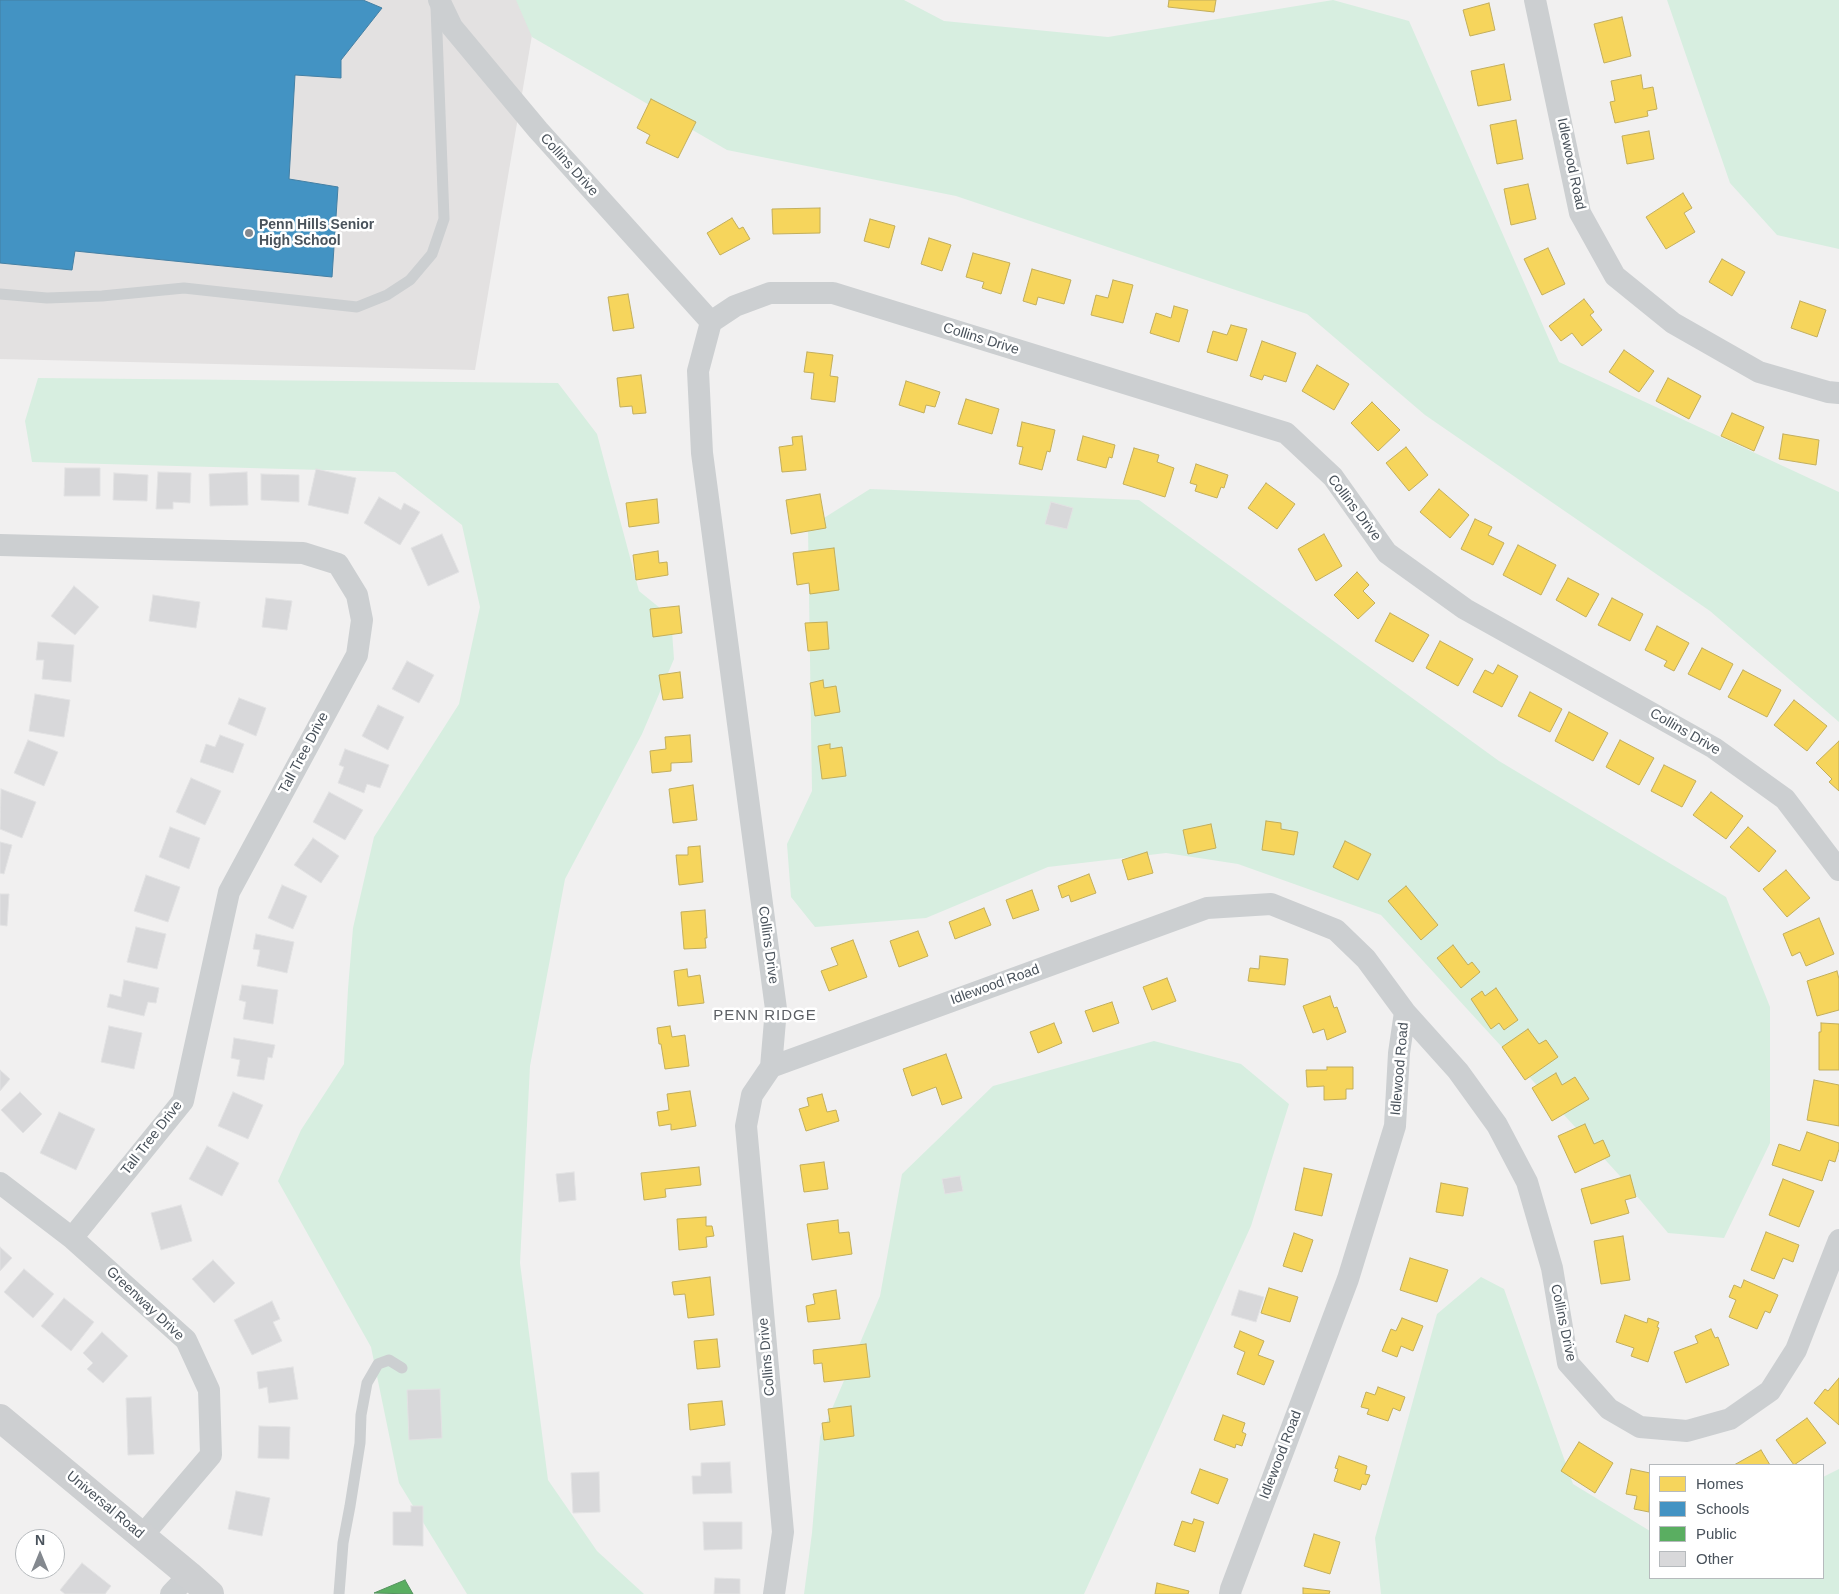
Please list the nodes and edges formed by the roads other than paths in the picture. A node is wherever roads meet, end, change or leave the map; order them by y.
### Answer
1 (435, 0) edge
2 (439, 0) edge
3 (1535, 0) edge
4 (0, 294) edge
5 (711, 322) junction
6 (1839, 393) edge
7 (0, 545) edge
8 (1839, 870) edge
9 (1405, 1012) junction
10 (771, 1067) junction
11 (0, 1183) edge
12 (72, 1238) junction
13 (1839, 1240) edge
14 (402, 1368) dead end
15 (0, 1418) edge
16 (142, 1536) junction
17 (180, 1584) edge
18 (210, 1594) edge
19 (339, 1594) edge
20 (774, 1594) edge
21 (1230, 1594) edge

1 - 4 lane
2 - 5 street, Collins Drive
3 - 6 street, Idlewood Road
5 - 8 street, Collins Drive
5 - 10 street, Collins Drive
7 - 12 street, Tall Tree Drive
9 - 10 street, Idlewood Road
9 - 13 street, Collins Drive
9 - 21 street, Idlewood Road
10 - 20 street, Collins Drive
11 - 12 street, Greenway Drive
12 - 16 street, Greenway Drive
14 - 19 lane
15 - 16 street, Universal Road
16 - 17 street, Universal Road
17 - 18 street, Universal Road

